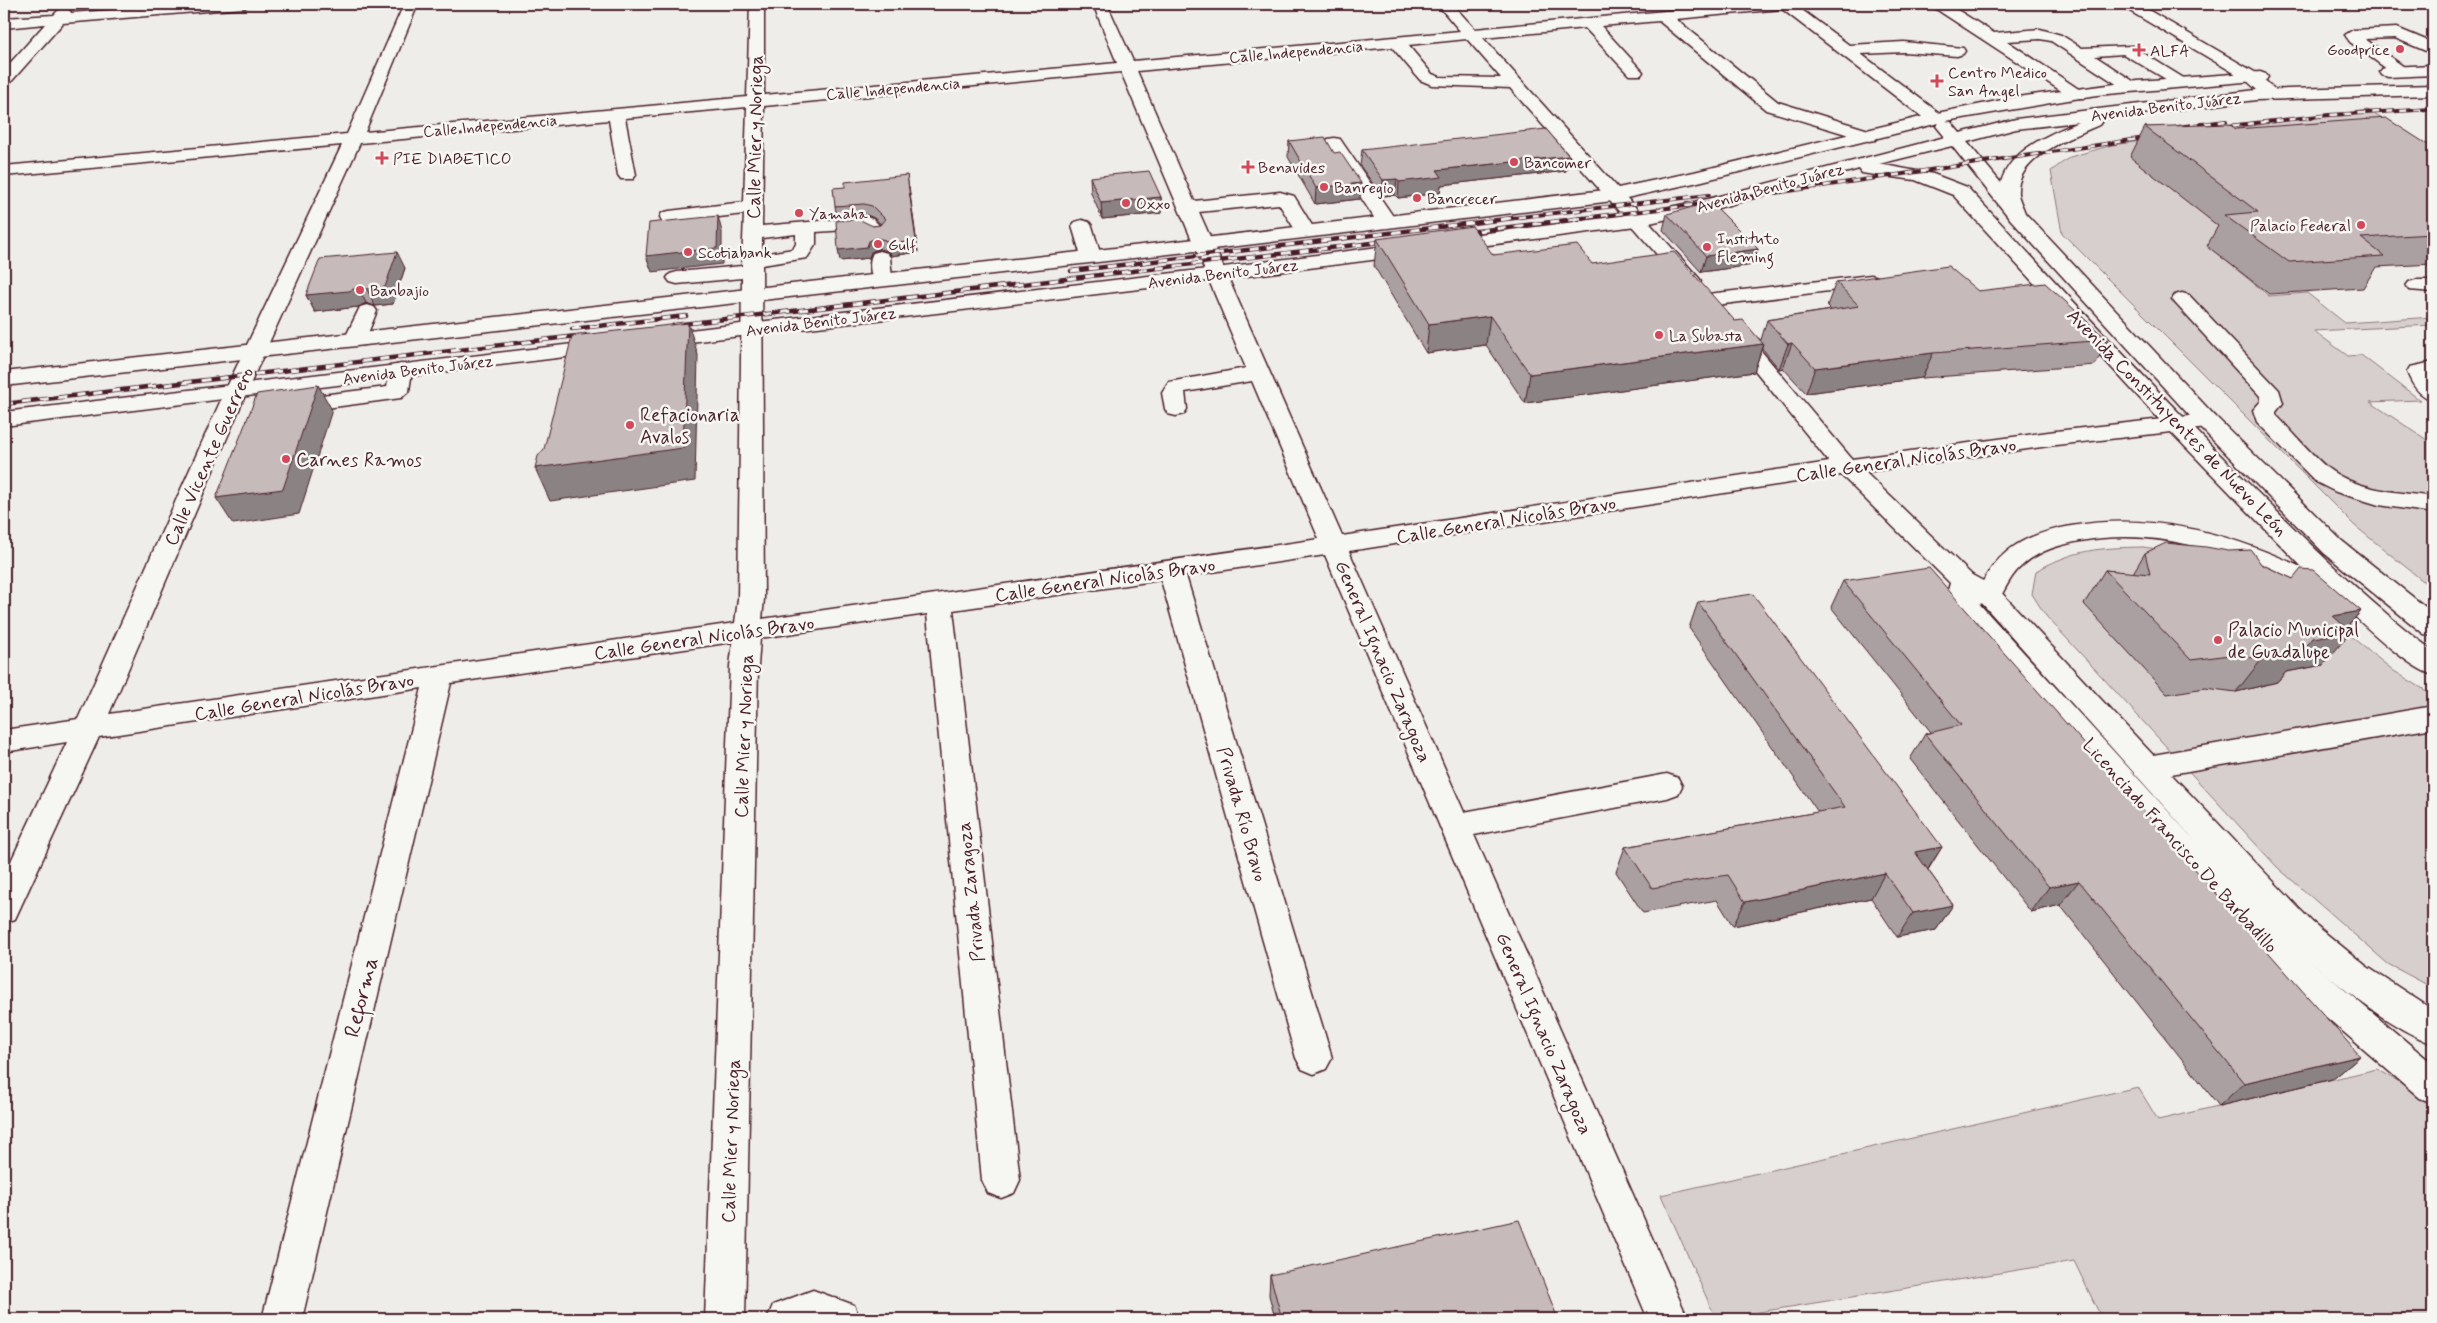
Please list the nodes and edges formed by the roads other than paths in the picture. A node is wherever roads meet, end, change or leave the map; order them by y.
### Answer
1 (71, 4) edge
2 (244, 4) edge
3 (411, 4) edge
4 (757, 4) edge
5 (1100, 4) edge
6 (1444, 4) edge
7 (1784, 4) edge
8 (1938, 4) edge
9 (2128, 4) edge
10 (1663, 16) junction
11 (58, 19) junction
12 (4, 23) edge
13 (1589, 23) junction
14 (1471, 35) junction
15 (1991, 38) junction
16 (1397, 42) junction
17 (2433, 49) edge
18 (1848, 50) junction
19 (1957, 51) dead end
20 (2079, 53) junction
21 (1128, 67) junction
22 (2433, 70) edge
23 (1635, 72) dead end
24 (2401, 72) junction
25 (2371, 73) dead end
26 (2272, 76) dead end
27 (2252, 77) junction
28 (4, 80) edge
29 (2182, 82) junction
30 (1514, 83) junction
31 (2133, 88) junction
32 (2429, 92) edge
33 (2078, 94) junction
34 (2273, 95) junction
35 (755, 100) junction
36 (2111, 111) junction
37 (616, 113) junction
38 (1936, 119) junction
39 (1869, 136) junction
40 (354, 138) junction
41 (1956, 139) junction
42 (1334, 143) dead end
43 (1924, 148) junction
44 (1839, 169) junction
45 (4, 171) edge
46 (627, 175) dead end
47 (1984, 176) junction
48 (1613, 194) junction
49 (753, 207) junction
50 (1188, 207) junction
51 (2018, 216) junction
52 (669, 217) dead end
53 (1636, 220) junction
54 (1387, 222) junction
55 (1082, 226) dead end
56 (806, 228) junction
57 (875, 231) edge
58 (1306, 232) junction
59 (752, 233) junction
60 (1204, 244) junction
61 (1091, 256) junction
62 (880, 257) dead end
63 (752, 266) junction
64 (1216, 274) junction
65 (677, 278) dead end
66 (1894, 278) edge
67 (882, 279) junction
68 (752, 294) junction
69 (2182, 298) dead end
70 (1708, 300) junction
71 (367, 310) dead end
72 (752, 329) junction
73 (356, 338) junction
74 (256, 350) junction
75 (2433, 368) edge
76 (1258, 374) junction
77 (4, 380) edge
78 (236, 391) junction
79 (2433, 393) edge
80 (1176, 409) dead end
81 (4, 419) edge
82 (2207, 421) junction
83 (2176, 424) junction
84 (1846, 467) junction
85 (2433, 505) edge
86 (1334, 545) junction
87 (1171, 570) junction
88 (1961, 590) junction
89 (1990, 595) junction
90 (939, 603) junction
91 (2433, 627) edge
92 (2387, 630) junction
93 (748, 631) junction
94 (2433, 665) edge
95 (438, 675) junction
96 (2433, 717) edge
97 (88, 729) junction
98 (4, 741) edge
99 (2148, 767) junction
100 (1667, 786) dead end
101 (1455, 826) junction
102 (4, 909) edge
103 (2433, 1028) edge
104 (1314, 1058) dead end
105 (2433, 1086) edge
106 (1001, 1180) dead end
107 (282, 1319) edge
108 (724, 1319) edge
109 (787, 1319) edge
110 (840, 1319) edge
111 (1668, 1319) edge

1 - 11 street
2 - 11 street
3 - 40 street, Calle Vicente Guerrero
4 - 35 street, Calle Mier y Noriega
5 - 21 street, General Ignacio Zaragoza
6 - 14 street, Licenciado Francisco De Barbadillo
7 - 10 street, Calle Independencia
7 - 18 street, Avenida Constituyentes de Nuevo León
8 - 15 street
9 - 27 street
10 - 13 street, Calle Independencia
10 - 39 street
11 - 12 street
11 - 28 street
13 - 14 street, Calle Independencia
13 - 23 street
14 - 16 street, Calle Independencia
14 - 30 street, Licenciado Francisco De Barbadillo
15 - 20 street
15 - 33 street
16 - 21 street, Calle Independencia
16 - 30 street
17 - 24 street
18 - 19 street
18 - 38 street, Avenida Constituyentes de Nuevo León
20 - 29 street
20 - 31 street
21 - 35 street, Calle Independencia
21 - 50 street, General Ignacio Zaragoza
22 - 24 street
24 - 25 street
26 - 27 street, Avenida Benito Juárez
27 - 29 street, Avenida Benito Juárez
27 - 34 street
29 - 31 street, Avenida Benito Juárez
30 - 48 street, Licenciado Francisco De Barbadillo
31 - 33 street, Avenida Benito Juárez
32 - 34 street, Avenida Benito Juárez
33 - 38 street, Avenida Benito Juárez
34 - 36 street, Avenida Benito Juárez
35 - 37 street, Calle Independencia
35 - 49 street, Calle Mier y Noriega
36 - 41 street, Avenida Benito Juárez
36 - 51 street
37 - 40 street, Calle Independencia
37 - 46 street
38 - 39 street, Avenida Benito Juárez
38 - 41 street, Avenida Constituyentes de Nuevo León
39 - 43 street
39 - 48 street, Avenida Benito Juárez
40 - 45 street, Calle Independencia
40 - 74 street, Calle Vicente Guerrero
41 - 43 street, Avenida Benito Juárez
41 - 47 street, Avenida Constituyentes de Nuevo León
42 - 54 street
43 - 44 street, Avenida Benito Juárez
43 - 47 street
44 - 53 street, Avenida Benito Juárez
44 - 83 street, Avenida Constituyentes de Nuevo León
47 - 51 street, Avenida Constituyentes de Nuevo León
48 - 53 street, Licenciado Francisco De Barbadillo
48 - 54 street, Avenida Benito Juárez
49 - 52 street
49 - 59 street, Calle Mier y Noriega
50 - 58 street
50 - 60 street, General Ignacio Zaragoza
51 - 82 street, Avenida Constituyentes de Nuevo León
53 - 64 street, Avenida Benito Juárez
53 - 70 street, Licenciado Francisco De Barbadillo
54 - 58 street, Avenida Benito Juárez
55 - 61 street
56 - 57 street
56 - 59 street
56 - 63 street
58 - 60 street, Avenida Benito Juárez
59 - 63 street, Calle Mier y Noriega
60 - 61 street, Avenida Benito Juárez
60 - 64 street, General Ignacio Zaragoza
61 - 67 street, Avenida Benito Juárez
62 - 67 street
63 - 65 street
63 - 68 street, Calle Mier y Noriega
64 - 72 street, Avenida Benito Juárez
64 - 76 street, General Ignacio Zaragoza
66 - 70 street
67 - 68 street, Avenida Benito Juárez
68 - 72 street, Calle Mier y Noriega
68 - 73 street, Avenida Benito Juárez
69 - 85 street
70 - 84 street, Licenciado Francisco De Barbadillo
71 - 73 street
72 - 78 street, Avenida Benito Juárez
72 - 93 street, Calle Mier y Noriega
73 - 74 street, Avenida Benito Juárez
74 - 77 street, Avenida Benito Juárez
74 - 78 street, Calle Vicente Guerrero
75 - 79 street
76 - 80 street
76 - 86 street, General Ignacio Zaragoza
78 - 81 street
78 - 97 street, Calle Vicente Guerrero
82 - 83 street, Calle General Nicolás Bravo
82 - 91 street, Avenida Constituyentes de Nuevo León
83 - 84 street, Calle General Nicolás Bravo
83 - 92 street, Avenida Constituyentes de Nuevo León
84 - 86 street, Calle General Nicolás Bravo
84 - 88 street, Licenciado Francisco De Barbadillo
86 - 87 street, Calle General Nicolás Bravo
86 - 101 street, General Ignacio Zaragoza
87 - 90 street, Calle General Nicolás Bravo
87 - 104 street, Privada Río Bravo
88 - 89 street
88 - 105 street, Licenciado Francisco De Barbadillo
89 - 92 street
89 - 99 street, Licenciado Francisco De Barbadillo
90 - 93 street, Calle General Nicolás Bravo
90 - 106 street, Privada Zaragoza
92 - 94 street, Avenida Constituyentes de Nuevo León
93 - 95 street, Calle General Nicolás Bravo
93 - 108 street, Calle Mier y Noriega
95 - 97 street, Calle General Nicolás Bravo
95 - 107 street, Reforma
96 - 99 street
97 - 98 street, Calle General Nicolás Bravo
97 - 102 street, Calle Vicente Guerrero
99 - 103 street, Licenciado Francisco De Barbadillo
100 - 101 street
101 - 111 street, General Ignacio Zaragoza
109 - 110 street

